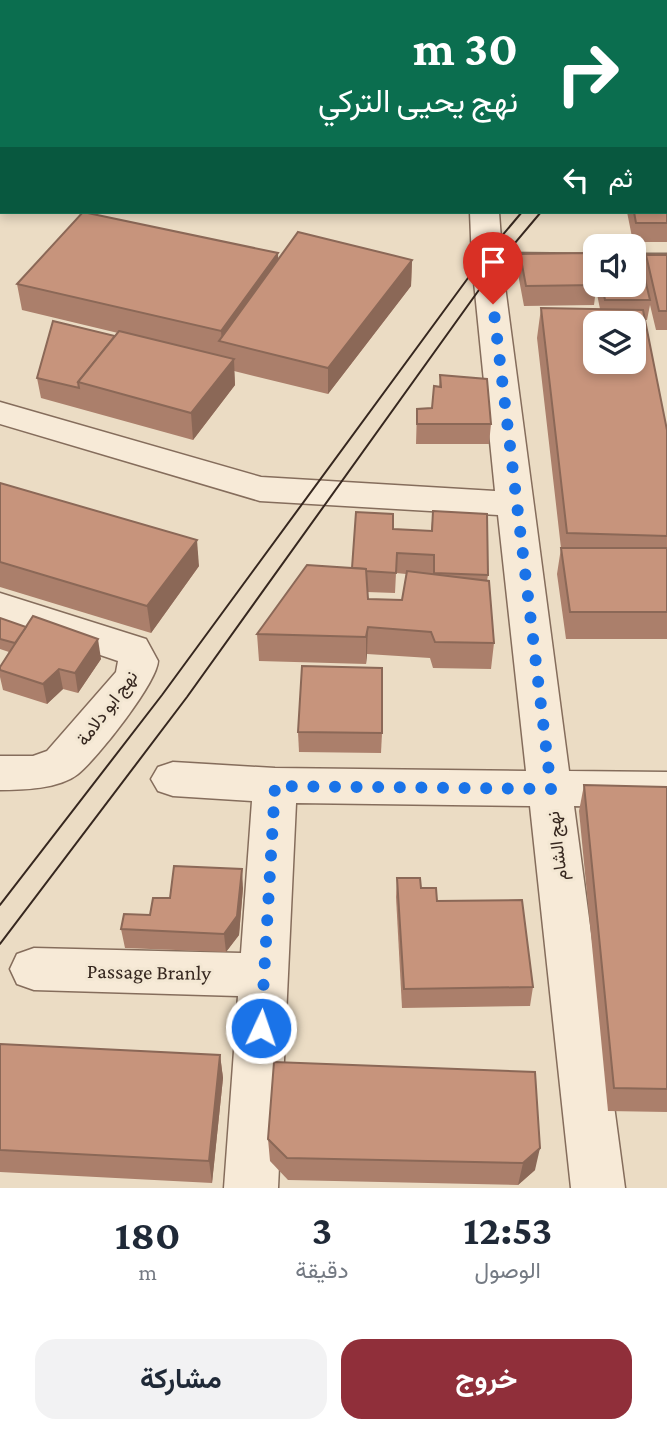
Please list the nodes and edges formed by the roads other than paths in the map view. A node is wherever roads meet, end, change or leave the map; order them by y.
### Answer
1 (485, 214) edge
2 (487, 262) junction
3 (583, 263) edge
4 (646, 263) edge
5 (667, 263) edge
6 (0, 413) edge
7 (515, 504) junction
8 (0, 607) edge
9 (0, 773) edge
10 (173, 779) dead end
11 (275, 786) junction
12 (551, 789) junction
13 (667, 790) edge
14 (34, 969) dead end
15 (264, 975) junction
16 (251, 1188) edge
17 (598, 1188) edge

1 - 2 street, نهج الشام
2 - 3 street
2 - 7 street, نهج الشام
4 - 5 street
6 - 7 street
7 - 12 street, نهج الشام
8 - 9 street, نهج ابو دلامة
10 - 11 street
11 - 12 street
11 - 15 street
12 - 13 street
12 - 17 street, نهج الشام
14 - 15 street, Passage Branly
15 - 16 street

